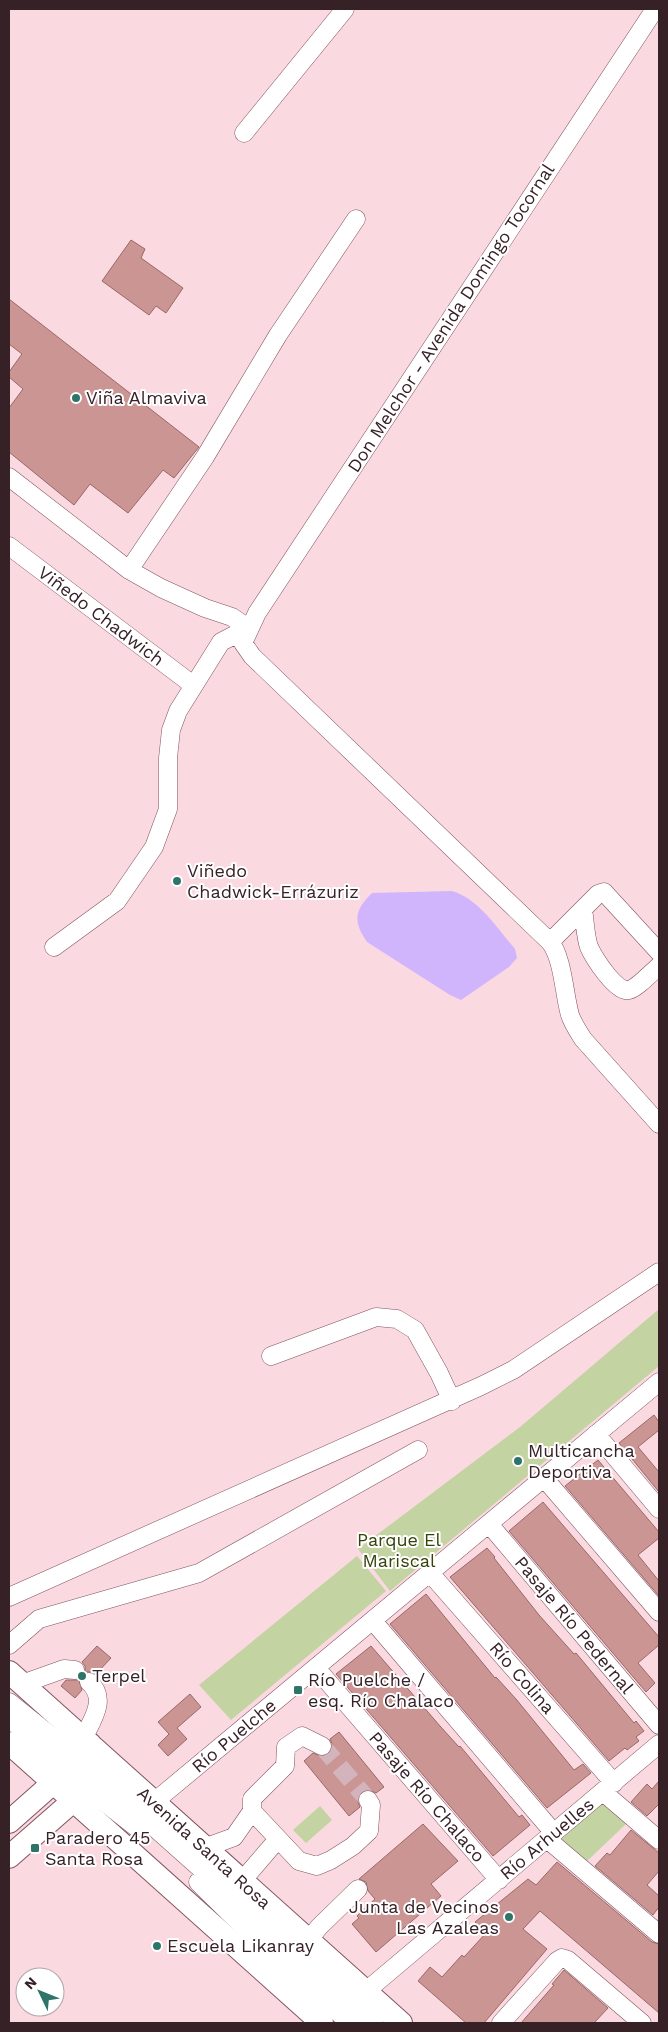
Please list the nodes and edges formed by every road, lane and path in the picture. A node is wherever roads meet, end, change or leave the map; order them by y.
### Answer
1 (345, 9) edge
2 (655, 9) edge
3 (244, 133) dead end
4 (356, 219) dead end
5 (9, 477) edge
6 (9, 546) edge
7 (129, 570) junction
8 (248, 628) junction
9 (193, 685) junction
10 (583, 909) junction
11 (550, 942) junction
12 (54, 947) dead end
13 (659, 952) edge
14 (659, 966) edge
15 (659, 1124) edge
16 (659, 1272) edge
17 (271, 1356) dead end
18 (657, 1388) edge
19 (452, 1401) junction
20 (596, 1434) junction
21 (418, 1450) dead end
22 (544, 1478) junction
23 (659, 1509) edge
24 (489, 1524) junction
25 (430, 1573) junction
26 (9, 1597) edge
27 (659, 1612) edge
28 (373, 1621) junction
29 (9, 1645) edge
30 (316, 1668) junction
31 (75, 1670) dead end
32 (15, 1678) edge
33 (89, 1682) dead end
34 (9, 1702) edge
35 (9, 1718) edge
36 (659, 1725) edge
37 (9, 1743) edge
38 (322, 1746) tunnel mouth
39 (659, 1746) edge
40 (74, 1759) junction
41 (90, 1781) junction
42 (608, 1787) junction
43 (368, 1800) tunnel mouth
44 (154, 1802) junction
45 (252, 1811) junction
46 (9, 1822) edge
47 (550, 1836) junction
48 (278, 1839) junction
49 (659, 1840) edge
50 (204, 1848) junction
51 (9, 1857) edge
52 (498, 1880) junction
53 (241, 1882) junction
54 (358, 1889) dead end
55 (659, 1934) edge
56 (308, 1941) junction
57 (365, 1992) junction
58 (322, 2023) edge
59 (350, 2023) edge
60 (374, 2023) edge
61 (401, 2023) edge
62 (501, 2023) edge
63 (642, 2023) edge

1 - 3 street
2 - 8 street, Don Melchor - Avenida Domingo Tocornal
4 - 7 street
5 - 7 street
6 - 9 street, Viñedo Chadwich
7 - 8 street
8 - 9 street
8 - 11 street
9 - 12 street
10 - 11 street
10 - 13 street
10 - 14 street
11 - 15 street
16 - 19 street
17 - 19 street
18 - 20 street, Río Puelche
19 - 26 street
20 - 22 street, Río Puelche
20 - 23 street
21 - 29 street
22 - 24 street, Río Puelche
22 - 27 street
24 - 25 street, Río Puelche
24 - 36 street, Pasaje Río Pedernal
25 - 28 street, Río Puelche
25 - 42 street, Río Colina
28 - 30 street, Río Puelche
28 - 47 street
30 - 44 street, Río Puelche
30 - 52 street, Pasaje Río Chalaco
31 - 32 street
32 - 40 main road, Avenida Santa Rosa
33 - 40 street
34 - 40 street
35 - 40 street
37 - 40 main road, Avenida Santa Rosa
38 - 45 street
39 - 42 street, Río Arhuelles
40 - 41 main road, Avenida Santa Rosa
40 - 41 main road, Avenida Santa Rosa
40 - 46 main road
41 - 44 main road, Avenida Santa Rosa
41 - 51 main road
41 - 58 main road, Avenida Santa Rosa
41 - 59 street
41 - 60 street
42 - 47 street, Río Arhuelles
42 - 49 street, Río Colina
43 - 48 street
44 - 50 main road, Avenida Santa Rosa
45 - 48 street
45 - 50 street
47 - 52 street, Río Arhuelles
47 - 55 street
48 - 53 street
50 - 53 main road, Avenida Santa Rosa
52 - 57 street, Río Arhuelles
53 - 56 main road, Avenida Santa Rosa
54 - 56 street
56 - 57 main road, Avenida Santa Rosa
57 - 61 main road, Avenida Santa Rosa
62 - 63 street

